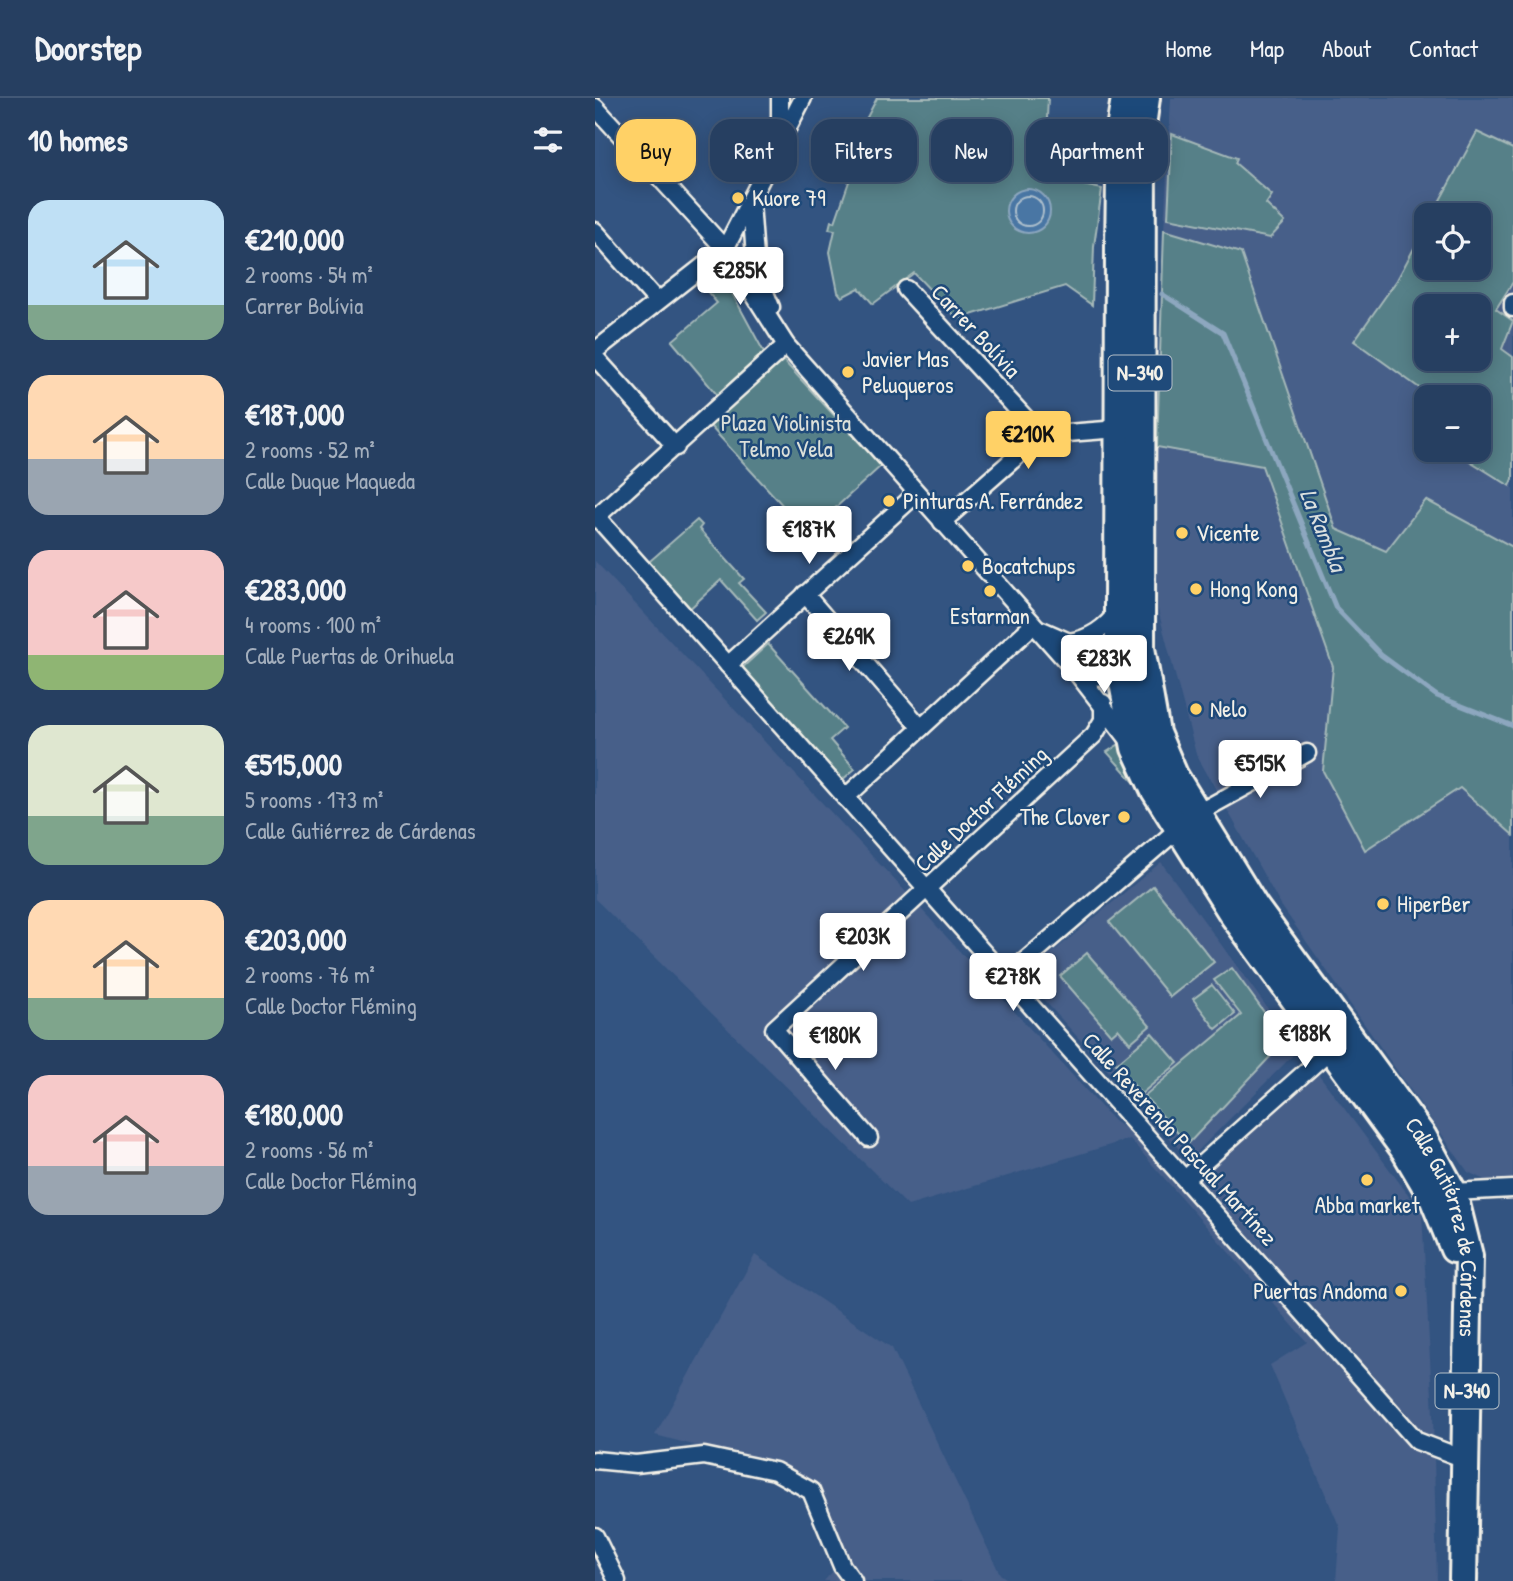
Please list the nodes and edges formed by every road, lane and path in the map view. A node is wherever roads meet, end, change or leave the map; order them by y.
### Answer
1 (780, 98) edge
2 (803, 98) edge
3 (1125, 98) edge
4 (1146, 98) edge
5 (595, 107) edge
6 (780, 119) edge
7 (793, 119) edge
8 (761, 182) edge
9 (750, 201) junction
10 (595, 231) edge
11 (725, 249) junction
12 (756, 271) junction
13 (906, 289) dead end
14 (657, 301) junction
15 (1513, 303) edge
16 (1513, 308) edge
17 (786, 345) junction
18 (595, 351) edge
19 (595, 357) edge
20 (1119, 429) junction
21 (1041, 435) junction
22 (676, 447) junction
23 (916, 494) junction
24 (596, 516) edge
25 (942, 522) junction
26 (806, 594) junction
27 (1118, 611) junction
28 (1033, 625) junction
29 (1069, 642) junction
30 (1141, 648) junction
31 (729, 665) junction
32 (1119, 666) junction
33 (1077, 673) junction
34 (1103, 704) junction
35 (921, 728) junction
36 (1145, 740) junction
37 (1307, 753) dead end
38 (845, 798) junction
39 (1187, 822) junction
40 (928, 889) junction
41 (1006, 977) junction
42 (1313, 1024) junction
43 (1319, 1059) junction
44 (1348, 1072) junction
45 (869, 1138) dead end
46 (1185, 1180) junction
47 (1513, 1189) edge
48 (1453, 1192) junction
49 (1466, 1323) junction
50 (595, 1460) edge
51 (1467, 1460) junction
52 (595, 1536) edge
53 (617, 1581) edge
54 (853, 1581) edge
55 (1463, 1581) edge

1 - 6 street
2 - 7 street
3 - 20 highway, Calle Gutiérrez de Cárdenas / N-340
4 - 30 highway, Calle Gutiérrez de Cárdenas / N-340
5 - 11 street
8 - 9 street
9 - 11 street
9 - 12 street
10 - 14 street
11 - 12 street
11 - 14 street
11 - 17 street
12 - 17 street
13 - 21 street, Carrer Bolívia
14 - 18 street
15 - 16 street
17 - 22 street
17 - 23 street
19 - 22 street
20 - 21 street
20 - 27 highway, Calle Gutiérrez de Cárdenas / N-340
21 - 25 street
22 - 24 street
23 - 25 street
23 - 26 street
24 - 31 street, Calle Reverendo Pascual Martínez
25 - 28 street
26 - 31 street
26 - 35 street
27 - 29 street
27 - 32 highway, Calle Gutiérrez de Cárdenas / N-340
28 - 29 street
28 - 33 street
28 - 35 street
29 - 32 street
30 - 32 street
30 - 36 highway, Calle Gutiérrez de Cárdenas / N-340
31 - 38 street, Calle Reverendo Pascual Martínez
32 - 33 street
32 - 36 highway, Calle Gutiérrez de Cárdenas / N-340
33 - 34 street
34 - 36 street
34 - 40 street, Calle Doctor Fléming
35 - 38 street
36 - 39 highway, Calle Gutiérrez de Cárdenas / N-340
37 - 39 street
38 - 40 street, Calle Reverendo Pascual Martínez
39 - 41 street
39 - 42 highway, Calle Gutiérrez de Cárdenas / N-340
39 - 48 highway, Calle Gutiérrez de Cárdenas / N-340
40 - 41 street, Calle Reverendo Pascual Martínez
40 - 45 street, Calle Doctor Fléming
41 - 46 street, Calle Reverendo Pascual Martínez
42 - 43 street
42 - 44 highway, Calle Gutiérrez de Cárdenas / N-340
43 - 44 street
43 - 46 street
44 - 49 highway, Calle Gutiérrez de Cárdenas / N-340
46 - 51 street, Calle Reverendo Pascual Martínez
47 - 48 street
48 - 49 highway, Calle Gutiérrez de Cárdenas / N-340
49 - 51 highway, N-340
50 - 54 street
51 - 55 highway, N-340
52 - 53 street

